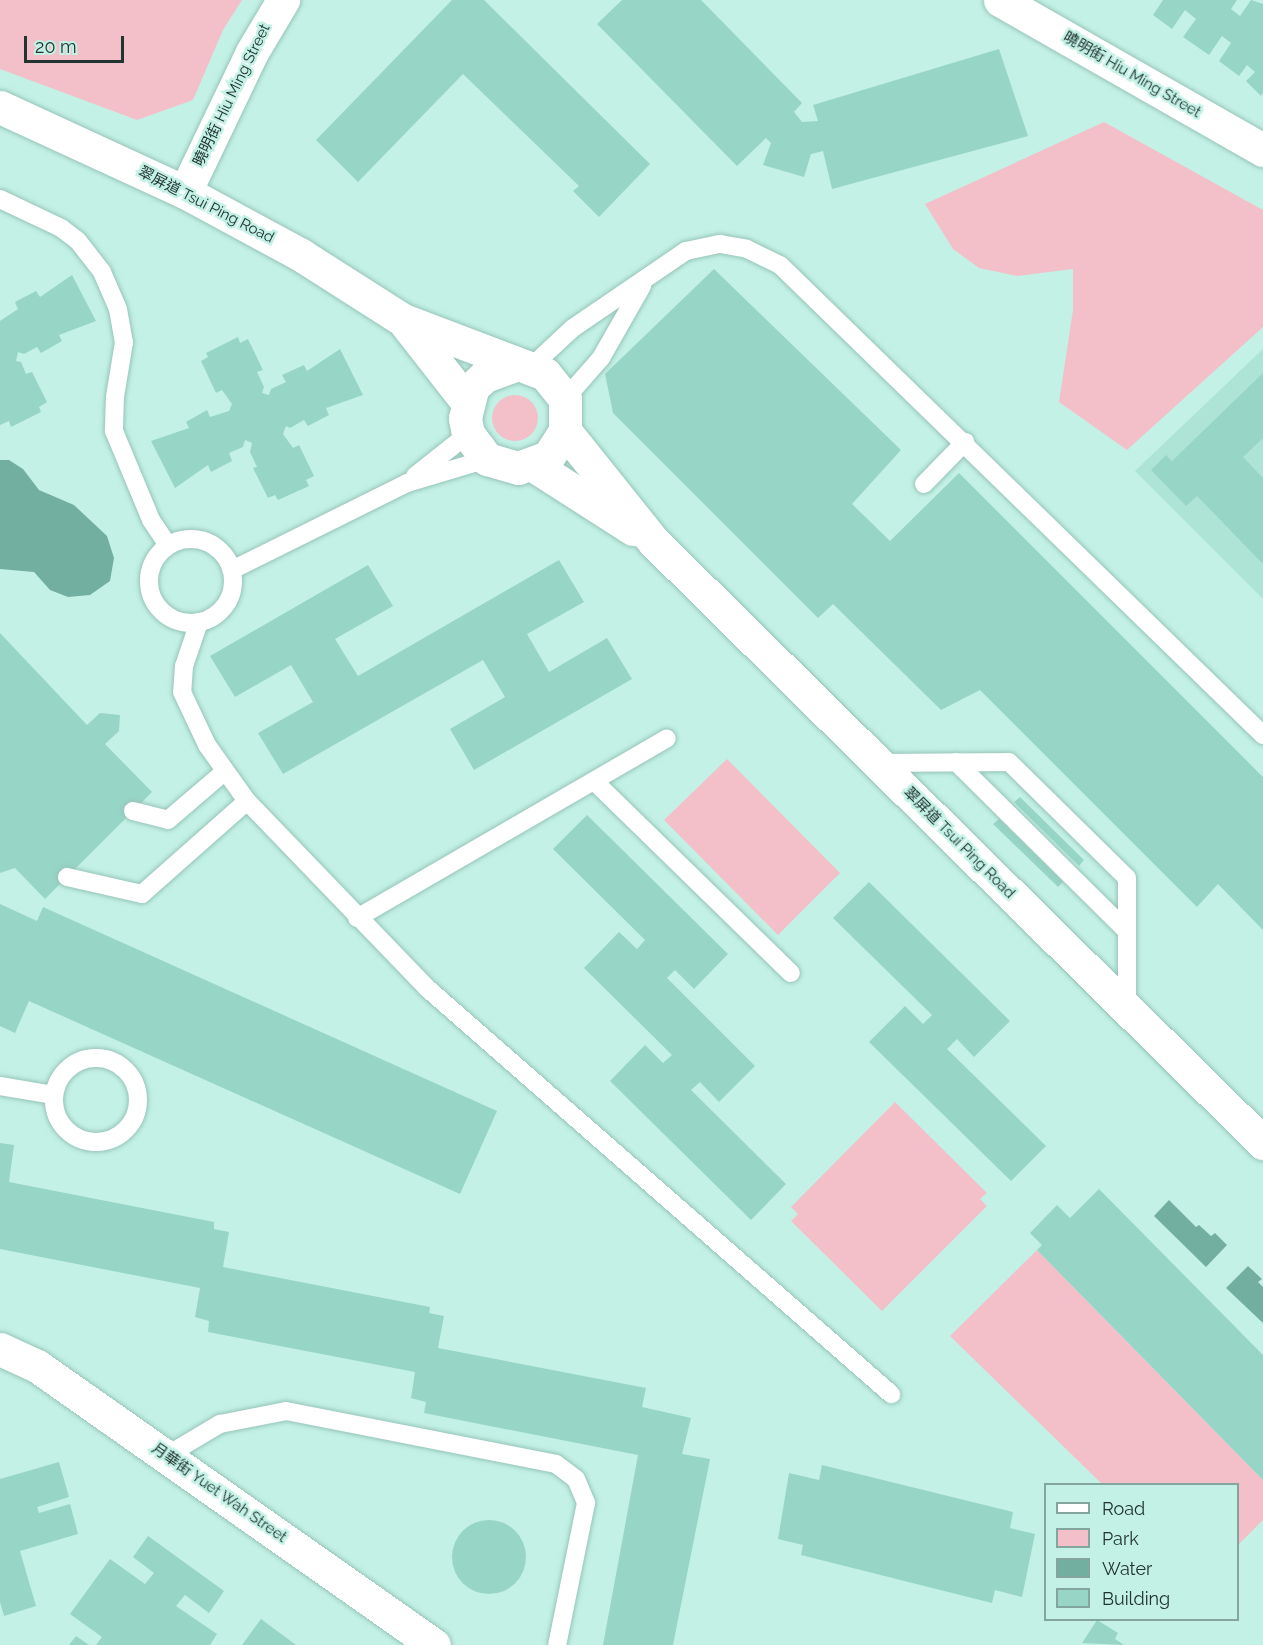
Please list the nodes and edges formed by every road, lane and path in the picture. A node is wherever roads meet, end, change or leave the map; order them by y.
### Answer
1 (283, 0) edge
2 (1000, 0) edge
3 (0, 107) edge
4 (1263, 150) edge
5 (185, 192) junction
6 (0, 200) edge
7 (644, 282) junction
8 (403, 320) junction
9 (523, 366) junction
10 (565, 399) junction
11 (466, 402) junction
12 (566, 431) junction
13 (965, 442) junction
14 (478, 447) junction
15 (533, 465) junction
16 (406, 483) junction
17 (924, 483) dead end
18 (654, 542) junction
19 (168, 545) junction
20 (232, 570) junction
21 (199, 622) junction
22 (1263, 735) edge
23 (667, 738) dead end
24 (956, 762) junction
25 (877, 763) junction
26 (224, 772) junction
27 (594, 781) junction
28 (248, 801) junction
29 (133, 811) dead end
30 (67, 878) dead end
31 (357, 918) junction
32 (1127, 931) junction
33 (791, 973) dead end
34 (1127, 1009) junction
35 (0, 1086) edge
36 (54, 1095) junction
37 (1263, 1143) edge
38 (0, 1349) edge
39 (891, 1394) dead end
40 (166, 1456) junction
41 (434, 1645) edge
42 (556, 1645) edge

1 - 5 street, 曉明街 Hiu Ming Street
2 - 4 street, 曉明街 Hiu Ming Street
3 - 5 street, 翠屏道 Tsui Ping Road
5 - 8 street, 翠屏道 Tsui Ping Road
6 - 19 lane
7 - 9 lane
7 - 10 lane
7 - 13 lane
8 - 9 street, 翠屏道 Tsui Ping Road
8 - 11 street, 翠屏道 Tsui Ping Road
9 - 10 street, 翠屏道 Tsui Ping Road
9 - 11 street
10 - 12 street
11 - 14 street
12 - 15 street
12 - 18 street, 翠屏道 Tsui Ping Road
13 - 17 lane
13 - 22 lane
14 - 15 street
14 - 16 lane
14 - 16 lane
15 - 18 street, 翠屏道 Tsui Ping Road
16 - 20 lane
18 - 25 street, 翠屏道 Tsui Ping Road
19 - 20 lane
19 - 21 lane
20 - 21 lane
21 - 26 lane
23 - 27 lane
24 - 25 lane
24 - 32 lane
24 - 32 lane
25 - 34 street, 翠屏道 Tsui Ping Road
26 - 28 lane
26 - 29 lane
27 - 31 lane
27 - 33 lane
28 - 30 lane
28 - 31 lane
31 - 39 lane
32 - 34 lane
34 - 37 street, 翠屏道 Tsui Ping Road
35 - 36 lane
36 - 36 lane
38 - 40 street, 月華街 Yuet Wah Street
40 - 41 street, 月華街 Yuet Wah Street
40 - 42 lane

